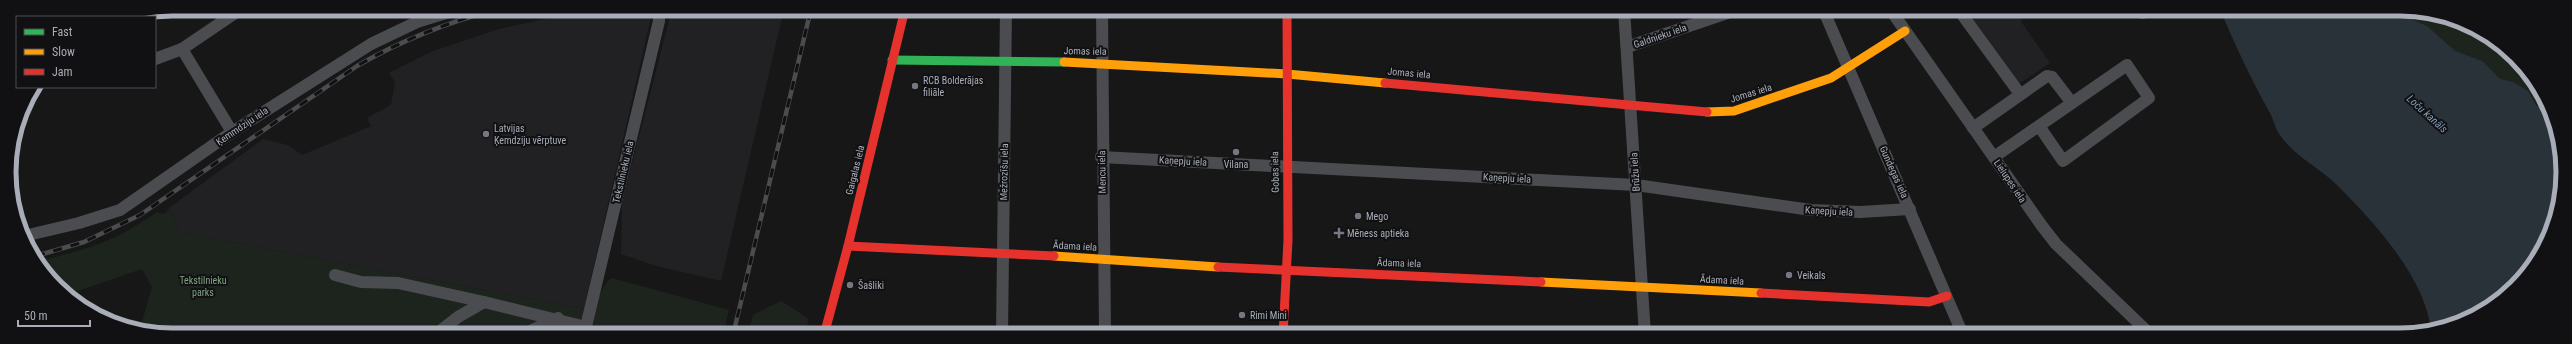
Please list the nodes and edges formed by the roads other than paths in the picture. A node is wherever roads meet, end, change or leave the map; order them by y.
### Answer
1 (231, 16) edge
2 (436, 16) edge
3 (659, 16) edge
4 (903, 16) edge
5 (1006, 16) edge
6 (1102, 16) edge
7 (1287, 16) edge
8 (1625, 16) edge
9 (1718, 16) edge
10 (1826, 16) edge
11 (1895, 16) edge
12 (1963, 16) edge
13 (1905, 31) junction
14 (1627, 47) junction
15 (182, 49) junction
16 (156, 59) edge
17 (892, 60) junction
18 (1006, 61) junction
19 (1101, 62) junction
20 (1848, 69) junction
21 (1287, 74) junction
22 (2020, 94) junction
23 (2072, 103) junction
24 (1631, 104) junction
25 (2039, 126) junction
26 (1973, 128) junction
27 (232, 132) junction
28 (1102, 157) junction
29 (1994, 158) junction
30 (1286, 167) junction
31 (1636, 185) junction
32 (1910, 209) junction
33 (29, 235) edge
34 (848, 246) junction
35 (1001, 254) junction
36 (1103, 259) junction
37 (1287, 270) junction
38 (335, 275) dead end
39 (1643, 287) junction
40 (1948, 296) junction
41 (484, 302) junction
42 (558, 318) junction
43 (444, 328) edge
44 (537, 328) edge
45 (579, 328) edge
46 (586, 328) edge
47 (826, 328) edge
48 (1002, 328) edge
49 (1105, 328) edge
50 (1283, 328) edge
51 (1645, 328) edge
52 (1960, 328) edge
53 (2144, 328) edge

1 - 15 street
2 - 27 street, Ķemmdziju iela
3 - 46 street, Tekstilnieku iela
4 - 17 street, Gaigalas iela
5 - 18 street, Mežrozīšu iela
6 - 19 street, Mencu iela
7 - 21 street, Gobas iela
8 - 14 street, Brūžu iela
9 - 14 street, Galdnieku iela
10 - 20 street, Gundegas iela
11 - 13 street, Lielupes iela
12 - 22 street
13 - 20 street, Jomas iela
13 - 26 street, Lielupes iela
14 - 24 street, Brūžu iela
15 - 16 street
15 - 27 street
17 - 18 street, Jomas iela
17 - 34 street, Gaigalas iela
18 - 19 street, Jomas iela
18 - 35 street, Mežrozīšu iela
19 - 21 street, Jomas iela
19 - 28 street, Mencu iela
20 - 24 street, Jomas iela
20 - 32 street, Gundegas iela
21 - 24 street, Jomas iela
21 - 30 street, Gobas iela
22 - 23 street
22 - 26 street
23 - 25 street
23 - 25 street
24 - 31 street, Brūžu iela
25 - 29 street
26 - 29 street, Lielupes iela
27 - 33 street, Ķemmdziju iela
28 - 30 street, Kaņepju iela
28 - 36 street, Mencu iela
29 - 53 street, Lielupes iela
30 - 31 street, Kaņepju iela
30 - 37 street, Gobas iela
31 - 32 street, Kaņepju iela
31 - 39 street, Brūžu iela
32 - 40 street, Gundegas iela
34 - 35 street, Ādama iela
34 - 47 street, Gaigalas iela
35 - 36 street, Ādama iela
35 - 48 street, Mežrozīšu iela
36 - 37 street, Ādama iela
36 - 49 street, Mencu iela
37 - 39 street, Ādama iela
37 - 50 street, Gobas iela
38 - 41 street
39 - 40 street, Ādama iela
39 - 51 street, Brūžu iela
40 - 52 street, Gundegas iela
41 - 42 street
41 - 43 street
42 - 44 street
42 - 45 street

